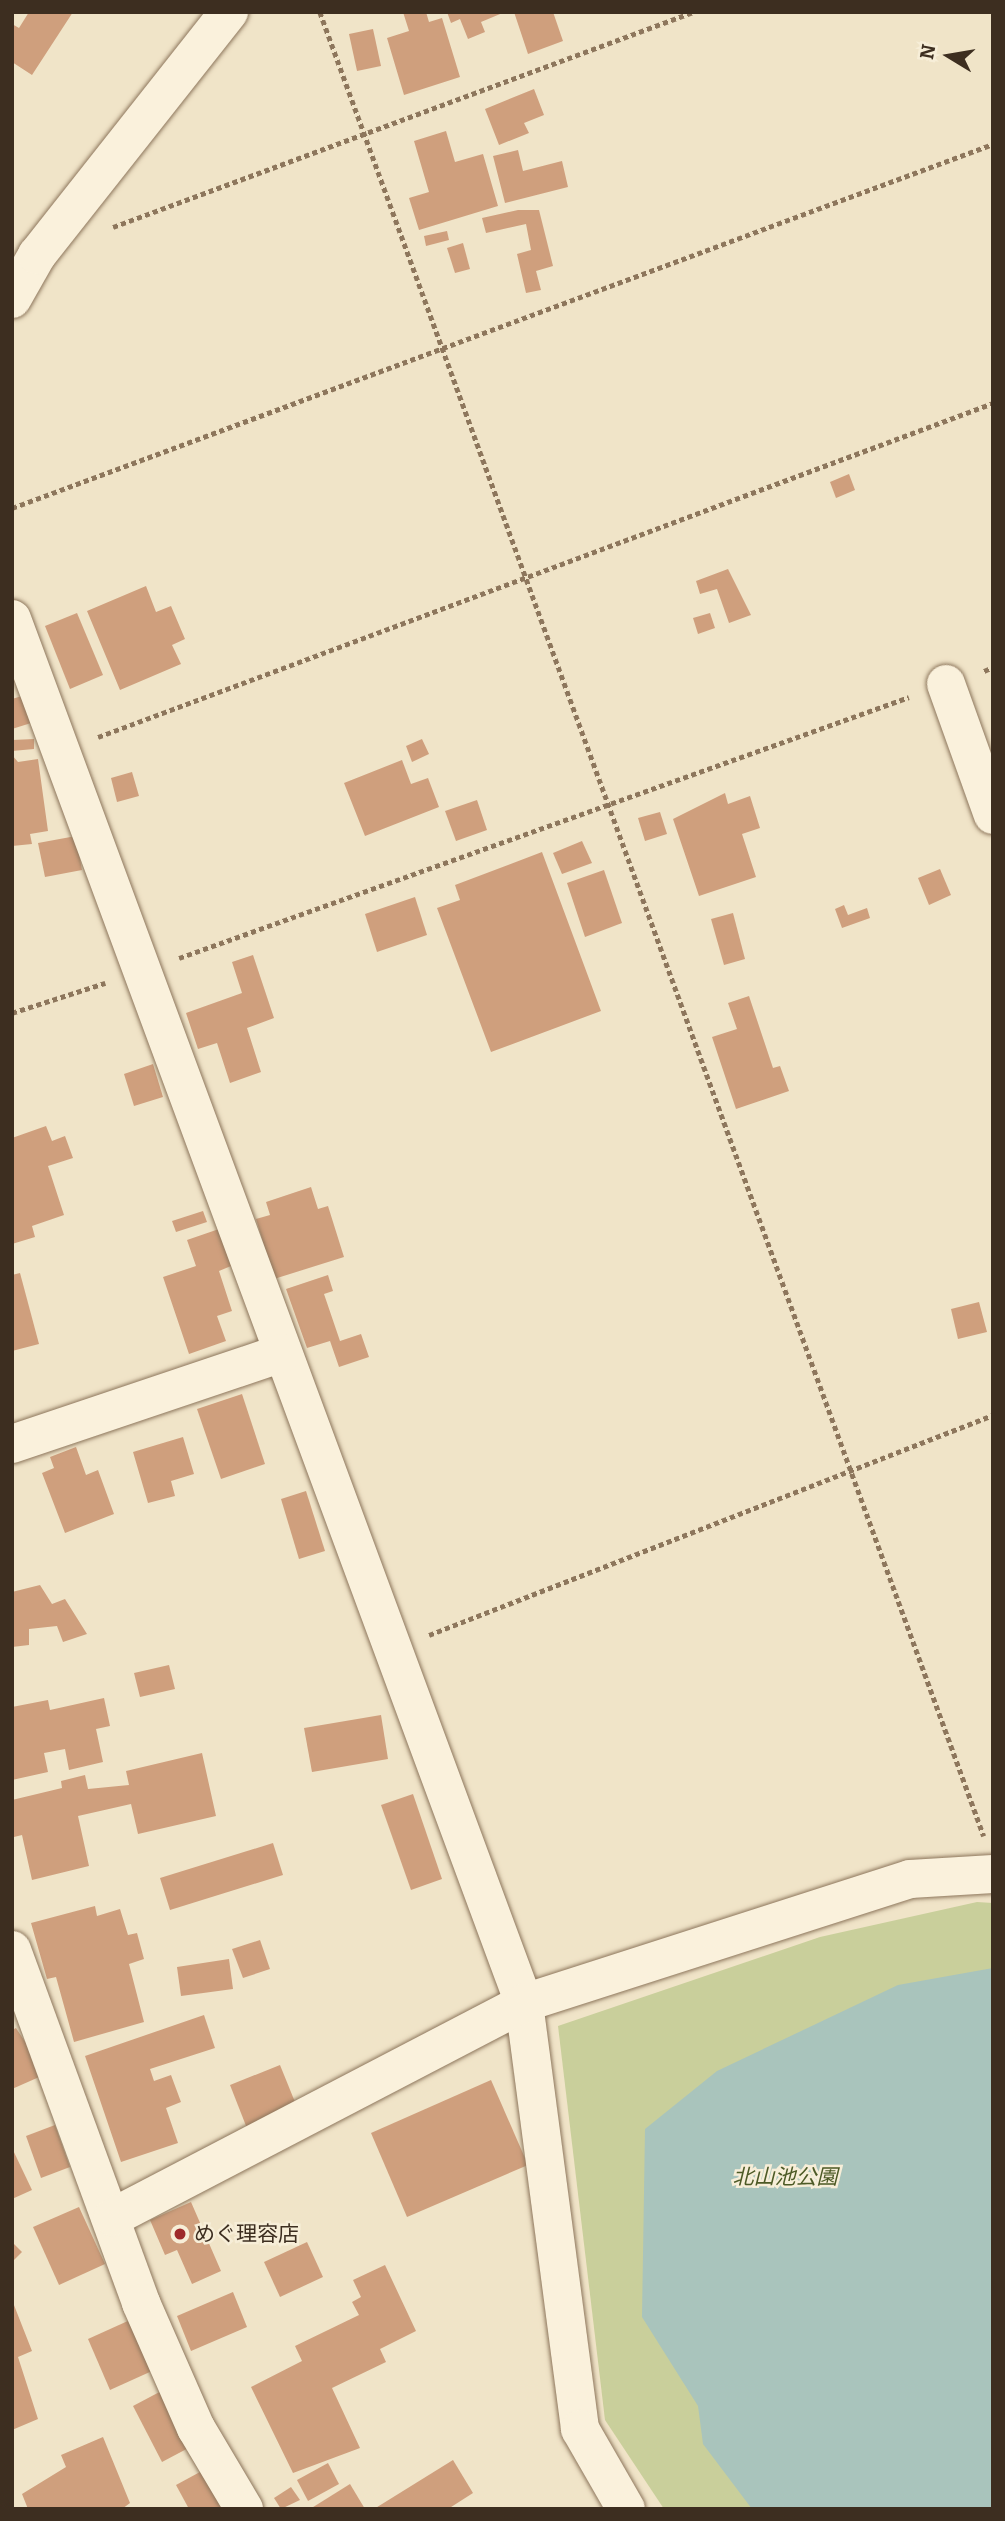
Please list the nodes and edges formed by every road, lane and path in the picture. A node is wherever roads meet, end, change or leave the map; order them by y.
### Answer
1 (229, 12) edge
2 (320, 12) edge
3 (693, 12) edge
4 (360, 133) junction
5 (993, 144) edge
6 (102, 231) dead end
7 (12, 299) edge
8 (440, 350) junction
9 (993, 403) edge
10 (12, 508) edge
11 (524, 576) junction
12 (12, 619) edge
13 (993, 667) edge
14 (946, 684) junction
15 (63, 750) junction
16 (608, 804) junction
17 (993, 815) edge
18 (147, 970) junction
19 (12, 1013) edge
20 (282, 1353) junction
21 (993, 1415) edge
22 (12, 1444) edge
23 (854, 1468) junction
24 (392, 1649) junction
25 (990, 1861) edge
26 (12, 1950) edge
27 (19, 1990) edge
28 (524, 2003) junction
29 (113, 2217) junction
30 (244, 2509) edge
31 (626, 2509) edge

1 - 7 street
2 - 4 path
3 - 4 path
4 - 6 path
4 - 8 path
5 - 8 path
8 - 10 path
8 - 11 path
9 - 11 path
11 - 15 path
11 - 16 path
12 - 15 street
13 - 14 path
14 - 16 path
14 - 17 street
15 - 18 street
16 - 18 path
16 - 23 path
18 - 19 path
18 - 20 street
20 - 22 street
20 - 24 street
21 - 23 path
23 - 24 path
23 - 25 path
24 - 28 street
25 - 28 street
26 - 27 street
27 - 29 street
28 - 29 street
28 - 31 street
29 - 30 street

